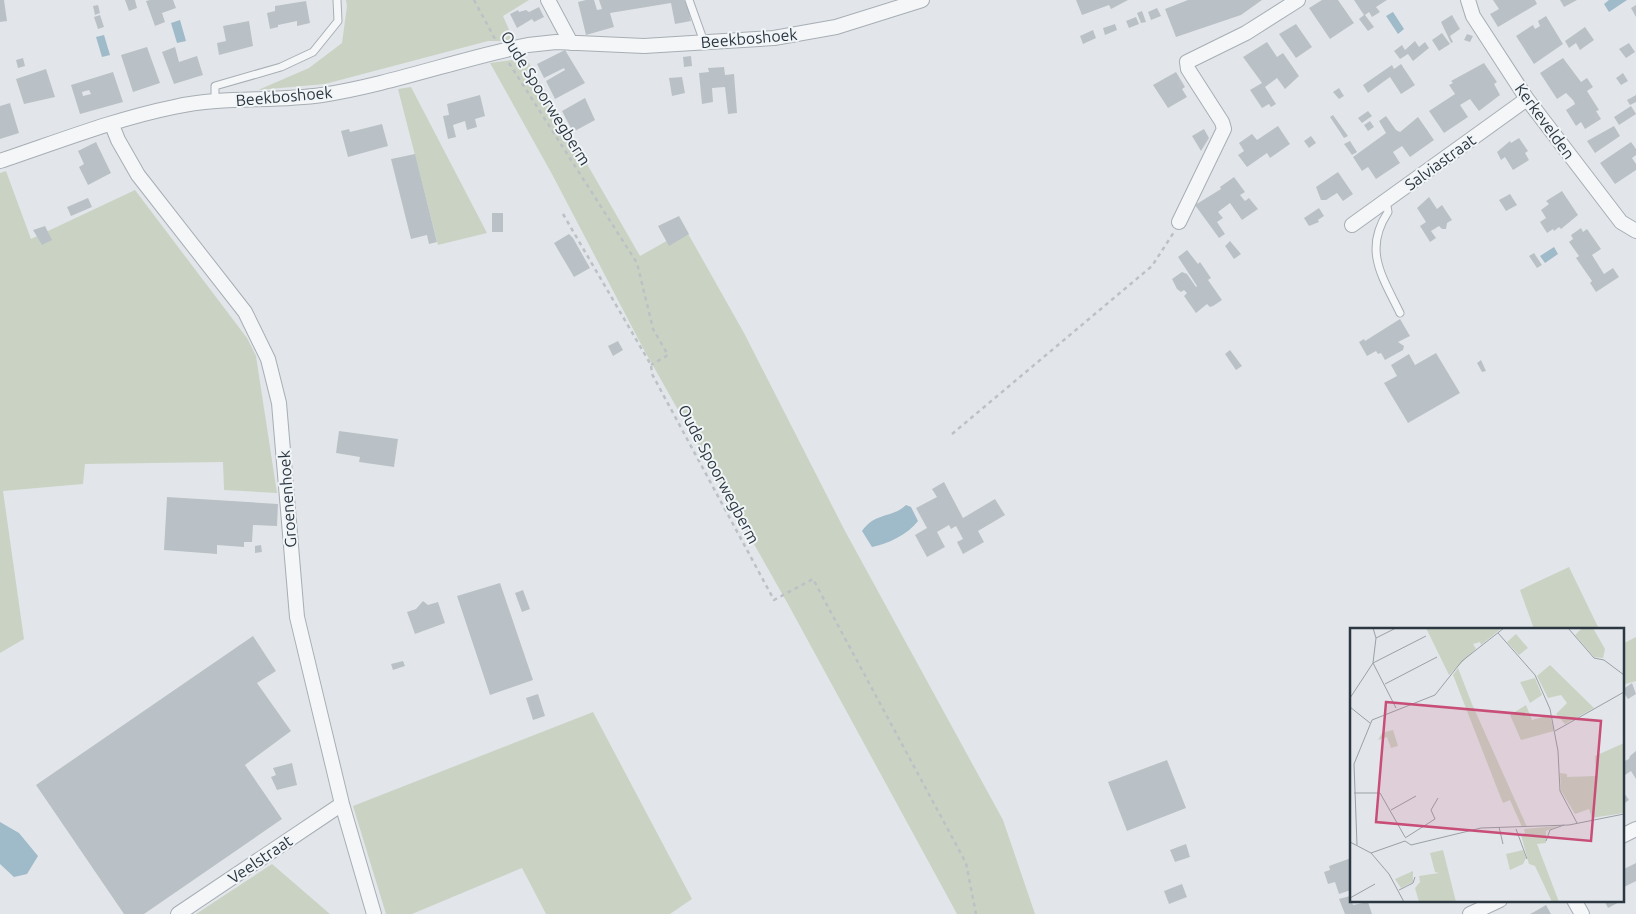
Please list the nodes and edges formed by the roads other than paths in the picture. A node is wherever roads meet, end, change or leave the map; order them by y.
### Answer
1 (337, 0) edge
2 (548, 0) edge
3 (689, 0) edge
4 (922, 0) edge
5 (1298, 0) edge
6 (1468, 0) edge
7 (704, 42) junction
8 (571, 43) junction
9 (1527, 99) junction
10 (215, 101) junction
11 (112, 125) junction
12 (0, 161) edge
13 (1386, 201) junction
14 (1180, 222) road end
15 (1352, 225) dead end
16 (1636, 230) edge
17 (1400, 313) dead end
18 (342, 804) junction
19 (1636, 829) edge
20 (1624, 835) edge
21 (1496, 902) edge
22 (1575, 902) edge
23 (178, 914) edge
24 (374, 914) edge
25 (1470, 914) edge
26 (1582, 914) edge

1 - 10 lane
2 - 8 street
3 - 7 lane
4 - 7 street, Beekboshoek
5 - 14 street
6 - 9 street, Kerkevelden
7 - 8 street, Beekboshoek
8 - 10 street, Beekboshoek
9 - 13 street, Salviastraat
9 - 16 street, Kerkevelden
10 - 11 street, Beekboshoek
11 - 12 street, Beekboshoek
11 - 18 street, Groenenhoek
13 - 15 street, Salviastraat
13 - 17 lane
18 - 23 street, Veelstraat
18 - 24 street, Groenenhoek
19 - 20 street
21 - 25 street
22 - 26 street

